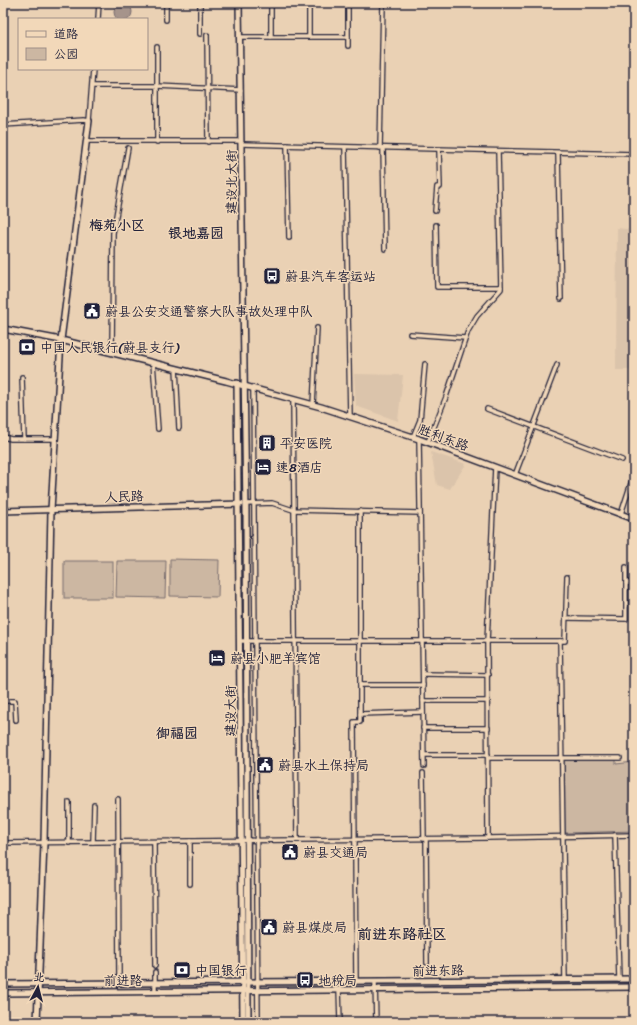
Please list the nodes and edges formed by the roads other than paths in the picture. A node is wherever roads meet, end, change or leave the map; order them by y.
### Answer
1 (99, 3) edge
2 (166, 3) edge
3 (200, 3) edge
4 (239, 3) edge
5 (271, 3) edge
6 (309, 3) edge
7 (348, 3) edge
8 (383, 3) edge
9 (98, 18) edge
10 (166, 20) dead end
11 (200, 34) dead end
12 (207, 35) dead end
13 (240, 37) junction
14 (271, 37) junction
15 (309, 37) junction
16 (348, 37) junction
17 (348, 46) dead end
18 (157, 47) dead end
19 (93, 70) edge
20 (92, 86) junction
21 (157, 86) junction
22 (208, 88) junction
23 (241, 90) junction
24 (89, 121) junction
25 (3, 125) edge
26 (86, 141) junction
27 (157, 142) junction
28 (208, 142) junction
29 (241, 143) junction
30 (287, 145) junction
31 (345, 147) junction
32 (128, 148) dead end
33 (382, 148) junction
34 (439, 150) junction
35 (498, 152) junction
36 (558, 152) junction
37 (634, 154) edge
38 (435, 211) dead end
39 (436, 225) dead end
40 (289, 238) dead end
41 (385, 249) dead end
42 (502, 287) junction
43 (561, 299) dead end
44 (317, 328) dead end
45 (3, 329) edge
46 (410, 334) dead end
47 (465, 338) junction
48 (61, 340) junction
49 (112, 353) junction
50 (153, 363) junction
51 (426, 364) dead end
52 (557, 365) dead end
53 (176, 368) junction
54 (22, 377) dead end
55 (240, 384) junction
56 (253, 388) junction
57 (293, 399) junction
58 (313, 405) junction
59 (487, 409) dead end
60 (350, 416) junction
61 (533, 426) junction
62 (179, 428) dead end
63 (158, 429) dead end
64 (3, 437) edge
65 (413, 437) junction
66 (24, 439) junction
67 (55, 439) junction
68 (419, 439) junction
69 (428, 442) junction
70 (622, 460) dead end
71 (495, 467) junction
72 (514, 474) junction
73 (634, 474) edge
74 (253, 503) junction
75 (239, 504) junction
76 (246, 504) junction
77 (51, 510) junction
78 (293, 510) junction
79 (3, 511) edge
80 (360, 511) junction
81 (420, 513) junction
82 (621, 514) junction
83 (634, 519) edge
84 (626, 567) dead end
85 (567, 577) dead end
86 (634, 582) edge
87 (626, 583) junction
88 (566, 618) junction
89 (247, 641) junction
90 (254, 641) junction
91 (560, 641) junction
92 (241, 642) junction
93 (295, 642) junction
94 (360, 642) junction
95 (422, 642) junction
96 (488, 642) junction
97 (422, 674) junction
98 (488, 675) junction
99 (360, 684) junction
100 (423, 685) junction
101 (3, 701) edge
102 (423, 701) junction
103 (488, 701) junction
104 (423, 712) junction
105 (360, 714) junction
106 (16, 720) dead end
107 (423, 728) junction
108 (488, 728) junction
109 (424, 754) junction
110 (488, 757) junction
111 (562, 758) junction
112 (620, 758) dead end
113 (424, 766) dead end
114 (423, 772) dead end
115 (118, 799) dead end
116 (69, 802) dead end
117 (94, 805) dead end
118 (562, 835) junction
119 (615, 835) junction
120 (634, 835) edge
121 (488, 838) junction
122 (425, 839) junction
123 (297, 840) junction
124 (355, 840) junction
125 (190, 841) junction
126 (240, 841) junction
127 (246, 841) junction
128 (256, 841) junction
129 (94, 842) junction
130 (118, 842) junction
131 (154, 842) junction
132 (3, 843) edge
133 (44, 843) junction
134 (69, 843) junction
135 (190, 884) dead end
136 (427, 964) dead end
137 (155, 966) dead end
138 (155, 972) dead end
139 (634, 979) edge
140 (565, 980) junction
141 (618, 980) junction
142 (356, 982) junction
143 (375, 982) junction
144 (39, 983) junction
145 (119, 983) junction
146 (155, 983) junction
147 (242, 983) junction
148 (248, 983) junction
149 (258, 983) junction
150 (3, 984) edge
151 (634, 986) edge
152 (339, 989) junction
153 (375, 989) junction
154 (245, 990) junction
155 (258, 990) junction
156 (155, 991) junction
157 (38, 992) junction
158 (3, 993) edge
159 (37, 1022) edge
160 (243, 1022) edge
161 (248, 1022) edge
162 (258, 1022) edge
163 (340, 1022) edge
164 (376, 1022) edge

1 - 9 street
2 - 10 street
3 - 11 street
4 - 13 main road, 建设北大街
5 - 14 street
6 - 15 street
7 - 16 street
8 - 33 street
12 - 22 street
13 - 14 street
13 - 23 main road, 建设北大街
14 - 15 street
15 - 16 street
16 - 17 street
18 - 21 street
19 - 20 street
20 - 21 street
20 - 24 street
21 - 22 street
21 - 27 street
22 - 23 street
22 - 28 street
23 - 29 main road, 建设北大街
24 - 25 street
24 - 26 main road
26 - 27 street
26 - 48 main road
27 - 28 street
28 - 29 street
29 - 30 street
29 - 55 main road, 建设北大街
30 - 31 street
30 - 40 street
31 - 33 street
31 - 60 street
32 - 49 street
33 - 34 street
33 - 41 street
34 - 35 street
34 - 38 street
35 - 36 street
35 - 42 street
36 - 37 street
36 - 43 street
39 - 42 street
42 - 47 street
44 - 58 street
45 - 48 main road, 胜利东路
46 - 47 street
47 - 69 street
48 - 49 main road, 胜利东路
48 - 67 main road
49 - 50 main road, 胜利东路
50 - 53 main road, 胜利东路
50 - 63 street
51 - 65 street
52 - 61 street
53 - 55 main road, 胜利东路
53 - 62 street
54 - 66 street
55 - 56 main road, 胜利东路
55 - 75 main road, 建设大街
55 - 76 main road, 建设大街
56 - 57 main road, 胜利东路
56 - 74 street
57 - 58 main road, 胜利东路
57 - 78 street
58 - 60 main road, 胜利东路
59 - 61 street
60 - 65 main road, 胜利东路
61 - 70 street
61 - 72 street
64 - 66 street
65 - 68 main road, 胜利东路
66 - 67 street
67 - 77 main road
68 - 69 main road, 胜利东路
68 - 81 street
69 - 71 main road, 胜利东路
71 - 72 main road, 胜利东路
71 - 96 street
72 - 82 main road, 胜利东路
73 - 82 street
74 - 76 street
74 - 78 street
74 - 90 street
75 - 76 main road, 人民路
75 - 77 main road, 人民路
75 - 92 main road, 建设大街
76 - 89 main road, 建设大街
77 - 79 main road, 人民路
77 - 133 main road
78 - 80 street
78 - 93 street
80 - 81 street
80 - 94 street
81 - 95 street
82 - 83 main road, 胜利东路
84 - 87 street
85 - 88 street
86 - 87 street
87 - 88 street
88 - 91 street
89 - 90 street
89 - 92 street
89 - 127 main road, 建设大街
90 - 93 street
90 - 128 street
91 - 96 street
91 - 111 street
92 - 126 main road, 建设大街
93 - 94 street
93 - 123 street
94 - 95 street
94 - 99 street
95 - 96 street
95 - 97 street
96 - 98 street
97 - 98 street
97 - 100 street
98 - 103 street
99 - 100 street
99 - 105 street
100 - 102 street
101 - 106 street
102 - 103 street
102 - 104 street
103 - 108 street
104 - 105 street
104 - 107 street
105 - 124 street
107 - 108 street
107 - 109 street
108 - 110 street
109 - 110 street
109 - 113 street
110 - 111 street
110 - 121 street
111 - 112 street
111 - 118 street
114 - 122 street
115 - 130 street
116 - 134 street
117 - 129 street
118 - 119 street
118 - 121 street
118 - 140 street
119 - 120 street
119 - 141 street
121 - 122 street
122 - 124 street
122 - 136 street
123 - 124 street
123 - 128 street
124 - 142 street
125 - 126 street
125 - 131 street
125 - 135 street
126 - 127 street
126 - 147 main road, 建设大街
127 - 128 street
127 - 148 main road, 建设大街
128 - 149 street
129 - 130 street
129 - 134 street
130 - 131 street
130 - 145 street
131 - 137 street
132 - 133 street
133 - 134 street
133 - 144 main road
138 - 146 street
139 - 141 main road, 前进东路
140 - 141 main road, 前进东路
140 - 143 main road, 前进东路
142 - 143 main road, 前进东路
142 - 149 main road, 前进东路
143 - 153 street
144 - 145 main road, 前进路
144 - 150 main road, 前进路
144 - 157 main road
145 - 146 main road, 前进路
146 - 147 main road, 前进路
146 - 156 street
147 - 148 main road, 前进东路
147 - 154 main road, 建设大街
148 - 149 main road, 前进东路
148 - 154 main road, 建设大街
149 - 155 street
151 - 153 main road, 前进东路
152 - 153 main road, 前进东路
152 - 155 main road, 前进东路
152 - 163 street
153 - 164 street
154 - 155 main road, 前进东路
154 - 156 main road, 前进路
154 - 160 main road
154 - 161 main road
155 - 162 street
156 - 157 main road, 前进路
157 - 158 main road, 前进路
157 - 159 main road

